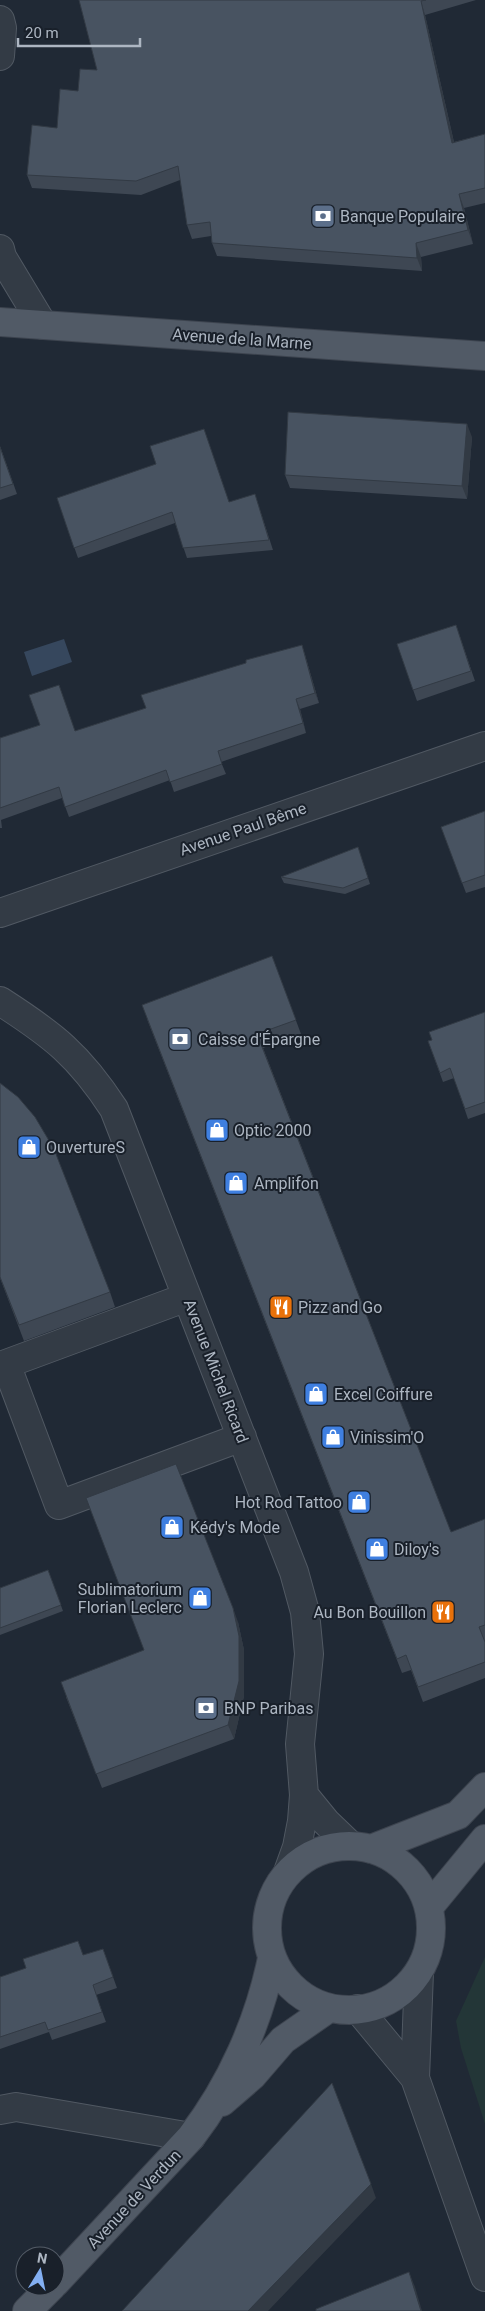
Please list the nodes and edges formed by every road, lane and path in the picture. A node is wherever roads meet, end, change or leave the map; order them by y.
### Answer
1 (0, 20) edge
2 (0, 56) edge
3 (0, 249) edge
4 (0, 322) edge
5 (43, 325) junction
6 (485, 356) edge
7 (485, 746) edge
8 (0, 913) edge
9 (0, 1001) edge
10 (187, 1297) junction
11 (242, 1437) junction
12 (485, 1787) edge
13 (304, 1795) junction
14 (485, 1839) edge
15 (360, 1847) junction
16 (288, 1872) junction
17 (429, 1907) junction
18 (272, 1958) junction
19 (419, 1972) junction
20 (329, 2008) junction
21 (358, 2009) junction
22 (415, 2078) junction
23 (0, 2110) edge
24 (209, 2113) junction
25 (191, 2137) junction
26 (65, 2272) edge
27 (485, 2277) edge
28 (42, 2296) edge
29 (27, 2311) edge

1 - 2 street
3 - 5 street
4 - 5 main road, Avenue de la Marne
5 - 6 main road, Avenue de la Marne
7 - 8 street, Avenue Paul Bême
9 - 10 street, Avenue Michel Ricard
10 - 11 street, Avenue Michel Ricard
10 - 11 street
11 - 13 street, Avenue Michel Ricard
12 - 15 main road
13 - 15 street
13 - 16 street, Avenue Michel Ricard
14 - 17 main road
15 - 16 main road
15 - 17 main road
16 - 18 main road
17 - 19 main road
18 - 20 main road
18 - 24 main road, Avenue de Verdun
19 - 21 main road
19 - 22 street
20 - 21 main road
20 - 24 main road, Avenue de Verdun
21 - 22 street
22 - 27 street
23 - 25 street
24 - 25 main road, Avenue de Verdun
25 - 26 main road, Avenue de Verdun
28 - 29 main road

